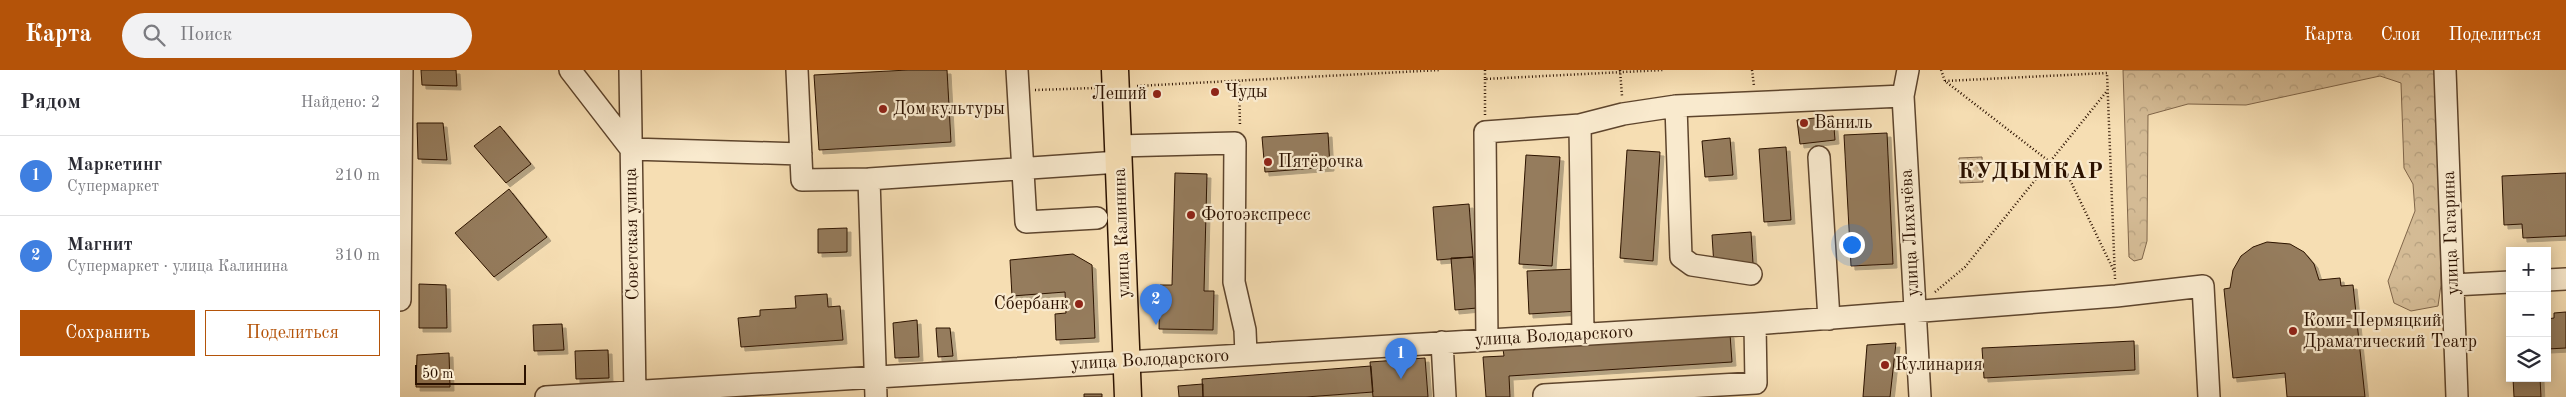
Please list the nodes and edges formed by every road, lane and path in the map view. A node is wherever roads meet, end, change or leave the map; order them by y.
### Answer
1 (402, 70) edge
2 (570, 70) edge
3 (630, 70) edge
4 (796, 70) edge
5 (1017, 70) edge
6 (1440, 70) edge
7 (1485, 70) edge
8 (1663, 70) edge
9 (1908, 70) edge
10 (1942, 70) edge
11 (2445, 70) edge
12 (1620, 71) edge
13 (1485, 78) junction
14 (1239, 80) junction
15 (1115, 81) edge
16 (1945, 81) junction
17 (2108, 90) junction
18 (1019, 91) junction
19 (1902, 96) junction
20 (1676, 106) junction
21 (1623, 114) junction
22 (1580, 126) junction
23 (1486, 132) junction
24 (1235, 143) junction
25 (631, 149) junction
26 (801, 154) junction
27 (1119, 154) junction
28 (1819, 157) dead end
29 (2050, 162) junction
30 (1024, 168) junction
31 (401, 173) edge
32 (869, 179) junction
33 (1097, 218) dead end
34 (2115, 272) junction
35 (1751, 274) dead end
36 (2566, 278) edge
37 (2551, 280) edge
38 (2506, 282) edge
39 (2453, 285) junction
40 (2116, 296) junction
41 (400, 300) edge
42 (1915, 312) junction
43 (1829, 319) junction
44 (1755, 324) junction
45 (1583, 334) junction
46 (1487, 340) junction
47 (1442, 342) junction
48 (1246, 354) junction
49 (1127, 361) junction
50 (875, 387) edge
51 (1760, 390) edge
52 (634, 394) edge
53 (546, 397) edge
54 (1128, 397) edge
55 (1445, 397) edge
56 (1544, 397) edge
57 (1920, 397) edge
58 (2209, 397) edge
59 (2457, 397) edge

1 - 31 street
2 - 25 street
3 - 25 street, Советская улица
4 - 26 street
5 - 18 street
6 - 14 path
7 - 13 path
8 - 12 path
9 - 19 street, улица Лихачёва
10 - 16 path
11 - 39 street, улица Гагарина
12 - 13 path
12 - 21 path
13 - 23 path
14 - 15 path
14 - 24 path
15 - 18 path
15 - 27 main road, улица Калинина
16 - 17 path
16 - 29 path
17 - 29 path
17 - 34 path
18 - 30 street
19 - 20 street
19 - 42 street, улица Лихачёва
20 - 21 street
20 - 35 street
21 - 22 street
22 - 23 street
22 - 45 street
23 - 46 street
24 - 27 street
24 - 48 street
25 - 26 street
25 - 52 street, Советская улица
26 - 32 street
27 - 30 street
27 - 49 main road, улица Калинина
28 - 43 street
29 - 34 path
29 - 42 path
30 - 32 street
30 - 33 street
31 - 41 street
32 - 50 street
34 - 40 path
36 - 37 street
38 - 39 street
39 - 59 street, улица Гагарина
40 - 42 street, улица Володарского
40 - 58 street, улица Володарского
42 - 43 street, улица Володарского
42 - 57 street, улица Лихачёва
43 - 44 street, улица Володарского
44 - 45 street, улица Володарского
44 - 51 street
45 - 46 street, улица Володарского
46 - 47 street, улица Володарского
47 - 48 street, улица Володарского
47 - 55 street
48 - 49 street, улица Володарского
49 - 50 street, улица Володарского
49 - 54 main road, улица Калинина
50 - 52 street, улица Володарского
51 - 56 street
52 - 53 street, улица Володарского

